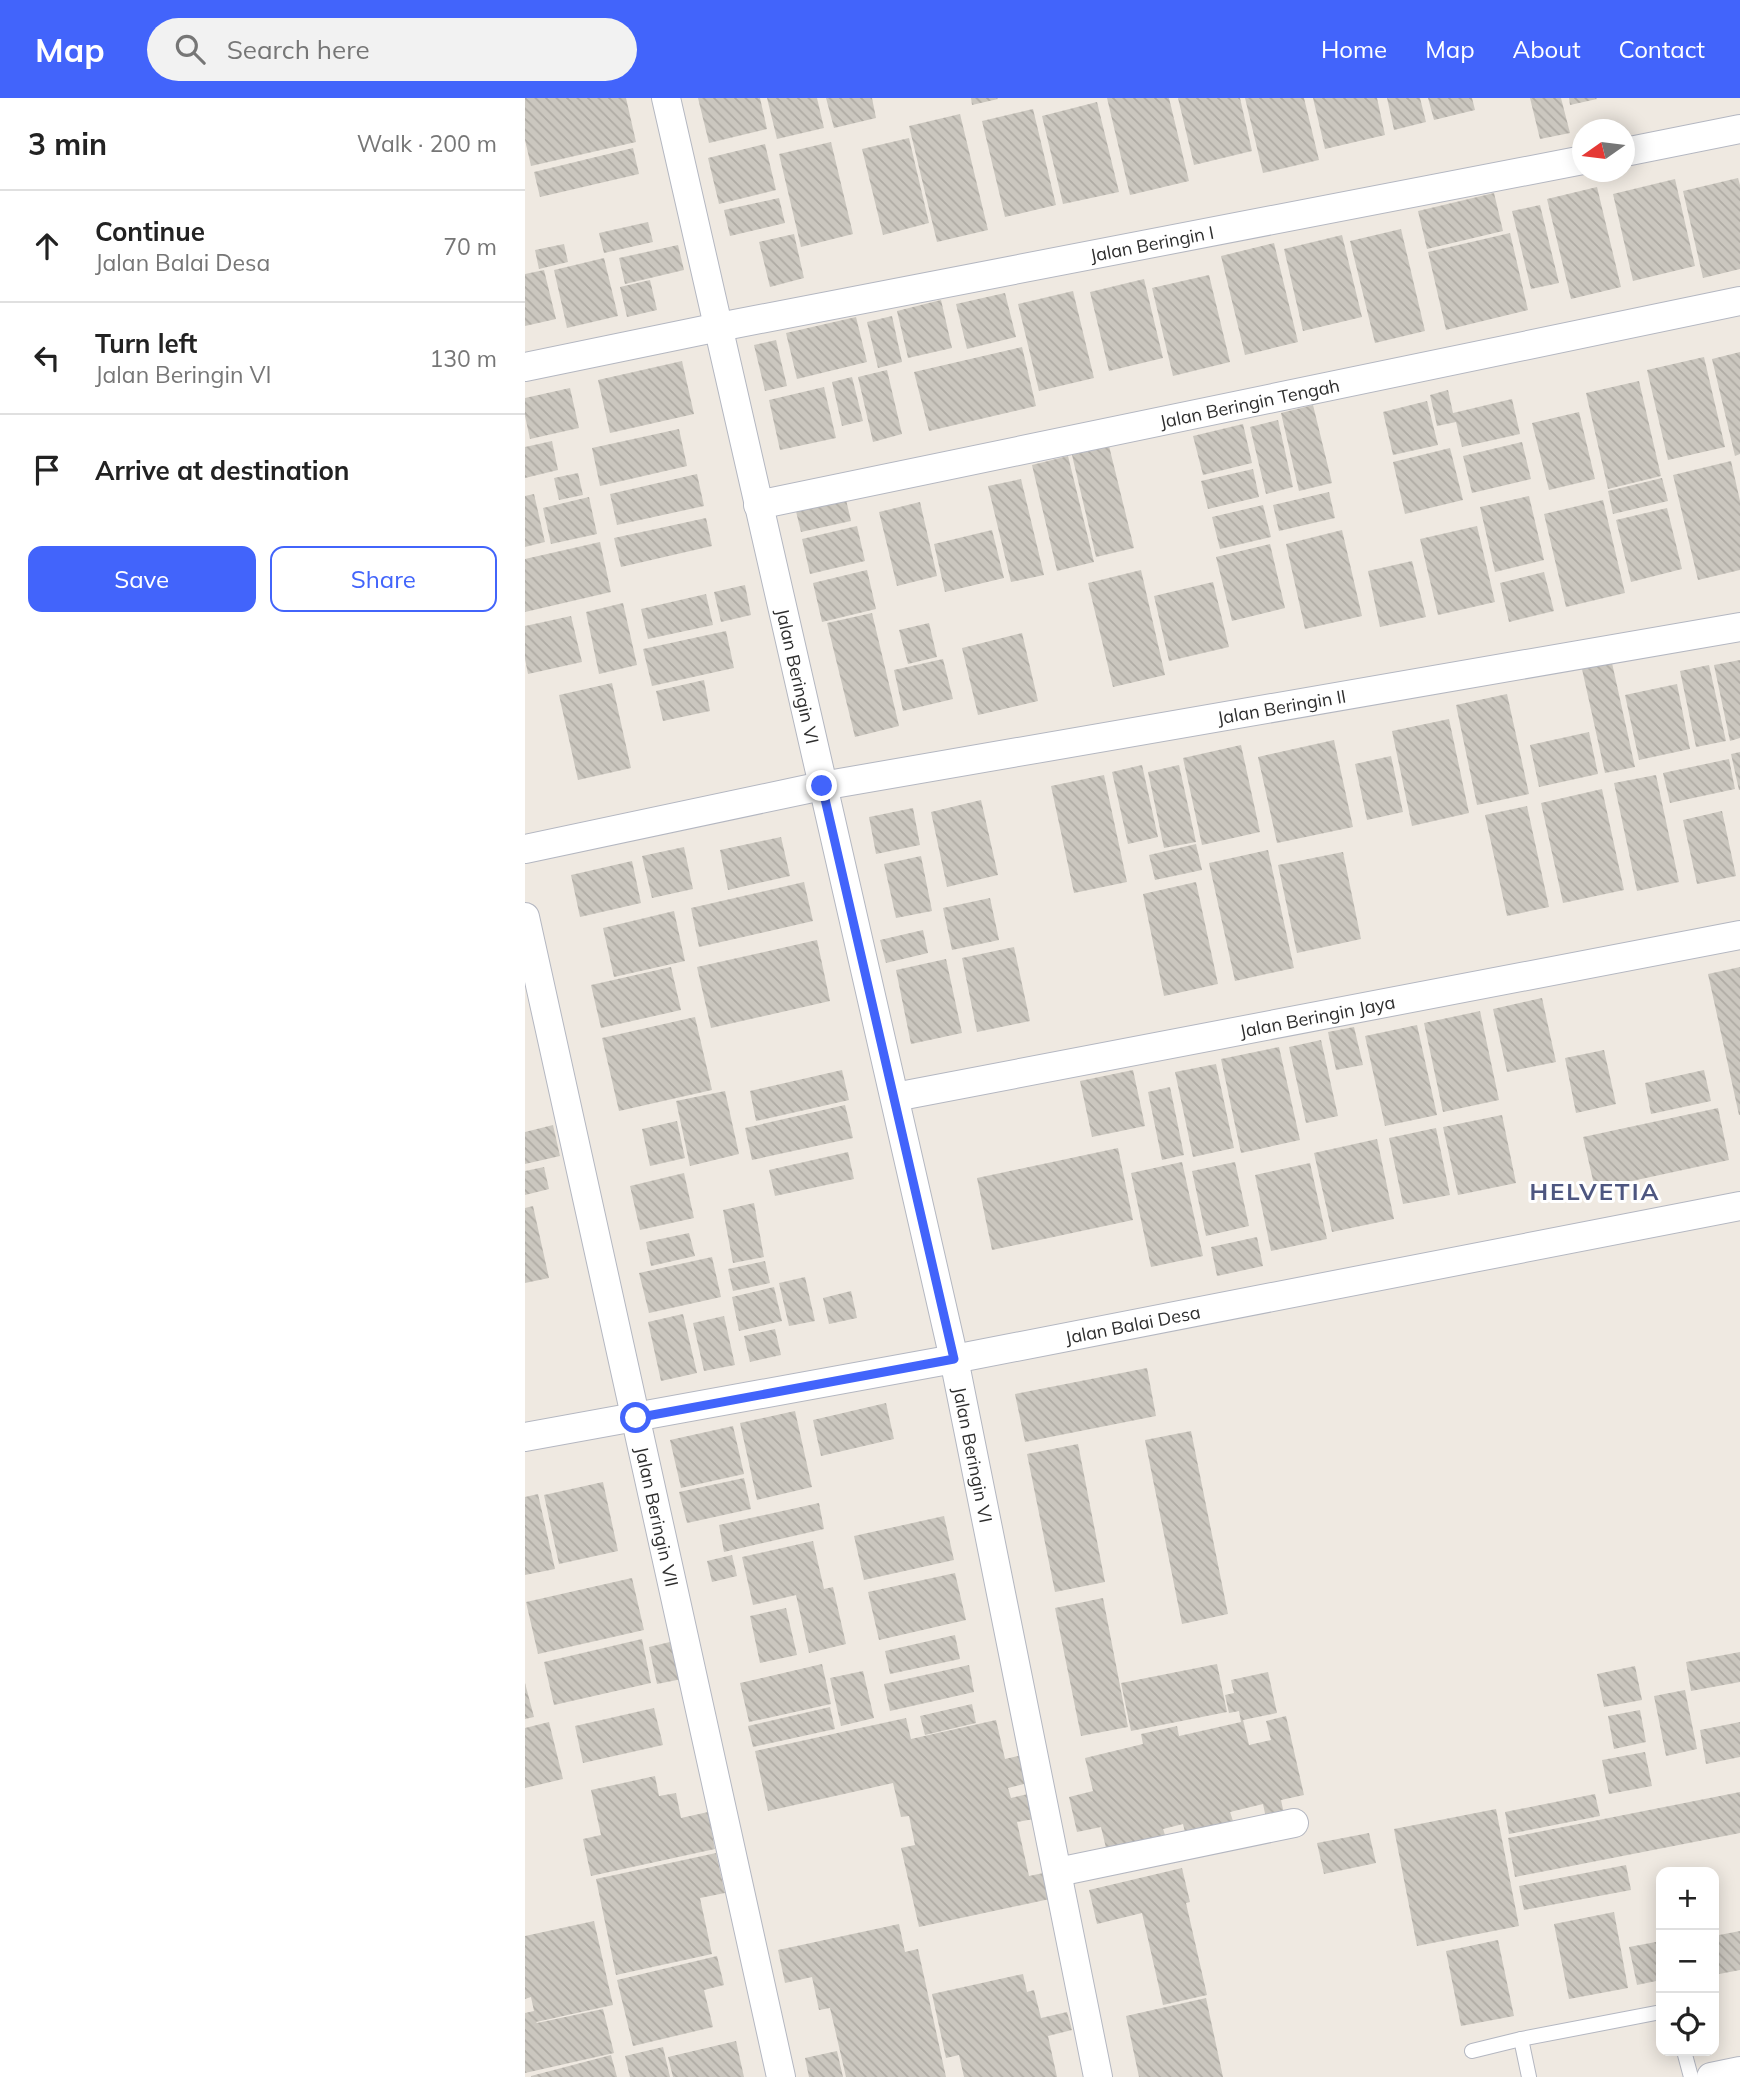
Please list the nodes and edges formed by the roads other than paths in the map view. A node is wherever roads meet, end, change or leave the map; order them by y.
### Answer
1 (666, 98) edge
2 (1740, 129) edge
3 (1635, 150) edge
4 (1572, 162) edge
5 (1740, 301) edge
6 (719, 327) junction
7 (525, 367) edge
8 (758, 505) junction
9 (1740, 627) edge
10 (822, 786) junction
11 (525, 849) edge
12 (525, 917) edge
13 (1740, 935) edge
14 (895, 1097) junction
15 (1740, 1206) edge
16 (954, 1359) junction
17 (636, 1418) junction
18 (525, 1437) edge
19 (1294, 1823) dead end
20 (1058, 1872) junction
21 (1656, 2013) edge
22 (1521, 2039) junction
23 (1472, 2051) dead end
24 (1685, 2056) edge
25 (1740, 2071) edge
26 (781, 2077) edge
27 (1098, 2077) edge
28 (1529, 2077) edge
29 (1691, 2077) edge
30 (1711, 2077) edge

1 - 6 street, Jalan Beringin VI
2 - 3 street
4 - 6 street, Jalan Beringin I
5 - 8 street, Jalan Beringin Tengah
6 - 7 street, Jalan Beringin I
6 - 8 street, Jalan Beringin VI
8 - 10 street, Jalan Beringin VI
9 - 10 street, Jalan Beringin II
10 - 11 street, Jalan Beringin II
10 - 14 street, Jalan Beringin VI
12 - 17 street, Jalan Beringin VII
13 - 14 street, Jalan Beringin Jaya
14 - 16 street, Jalan Beringin VI
15 - 16 street, Jalan Balai Desa
16 - 17 street, Jalan Balai Desa
16 - 20 street, Jalan Beringin VI
17 - 18 street, Jalan Balai Desa
17 - 26 street, Jalan Beringin VII
19 - 20 street
20 - 27 street, Jalan Beringin VI
21 - 22 lane
22 - 23 lane
22 - 28 lane
24 - 29 lane
25 - 30 street

